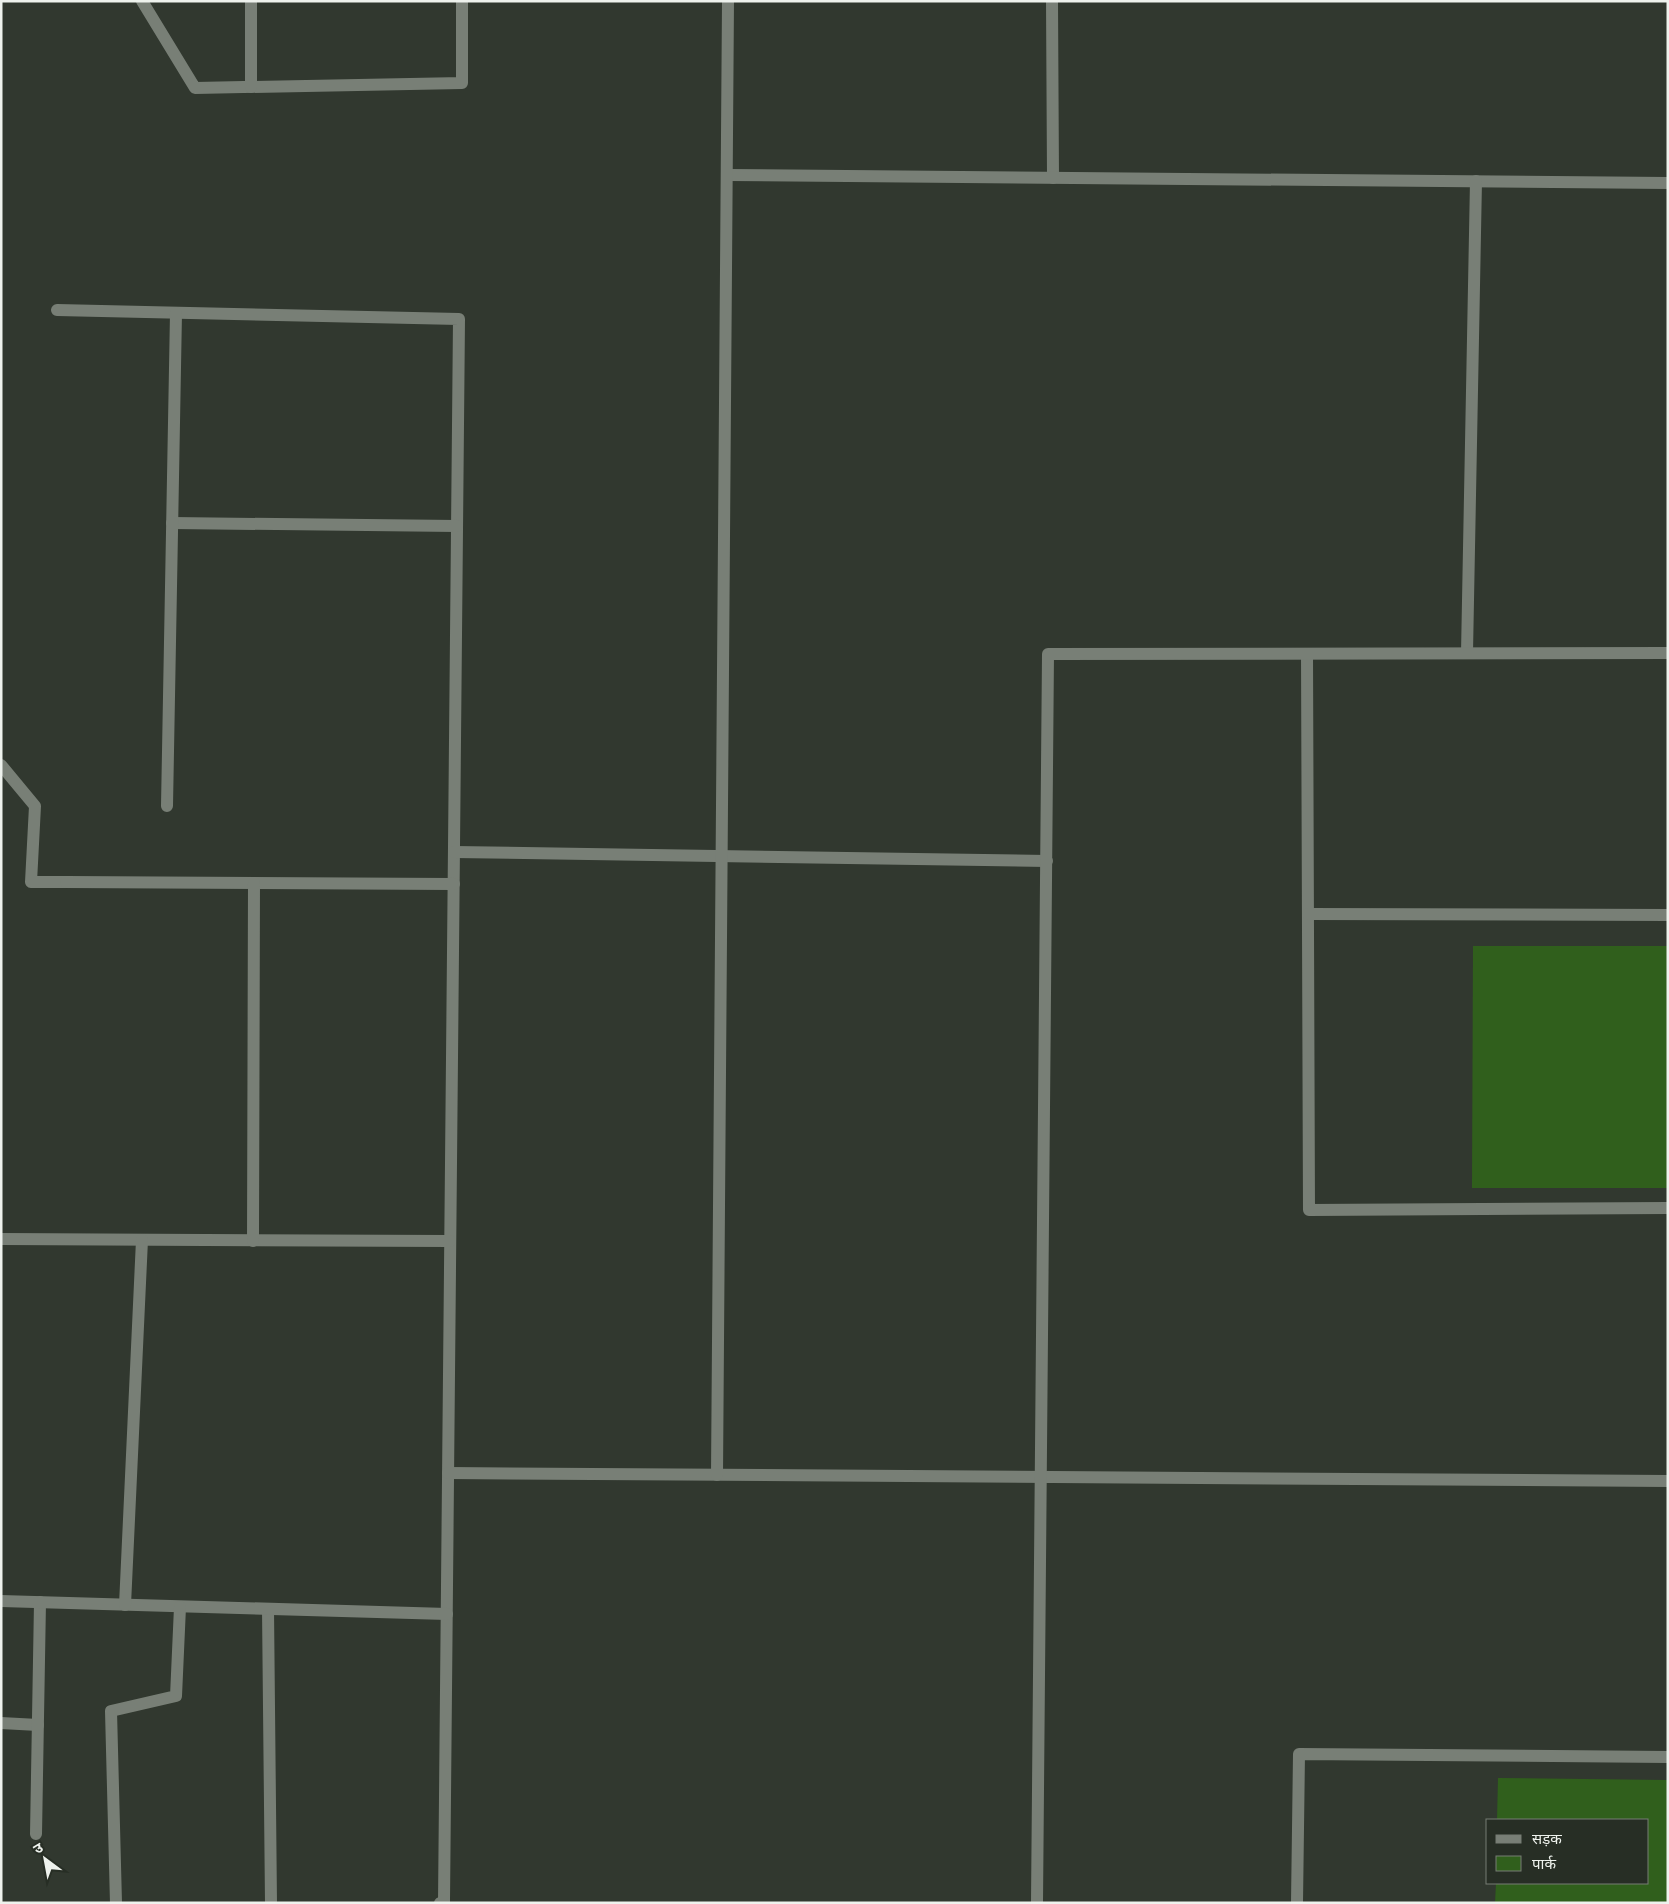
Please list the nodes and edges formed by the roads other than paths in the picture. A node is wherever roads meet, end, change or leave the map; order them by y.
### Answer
1 (142, 1) edge
2 (251, 1) edge
3 (462, 1) edge
4 (728, 1) edge
5 (1052, 1) edge
6 (251, 87) junction
7 (728, 175) junction
8 (1053, 178) junction
9 (1476, 181) junction
10 (1668, 183) edge
11 (57, 310) dead end
12 (176, 313) junction
13 (172, 523) junction
14 (457, 526) junction
15 (1467, 653) junction
16 (1668, 653) edge
17 (1307, 654) junction
18 (1, 765) edge
19 (167, 806) dead end
20 (454, 852) junction
21 (722, 856) junction
22 (1047, 861) junction
23 (254, 883) junction
24 (454, 884) junction
25 (1308, 914) junction
26 (1668, 915) edge
27 (1668, 1208) edge
28 (1, 1239) edge
29 (142, 1240) junction
30 (252, 1240) junction
31 (450, 1241) junction
32 (448, 1473) junction
33 (717, 1475) junction
34 (1041, 1477) junction
35 (1668, 1481) edge
36 (1, 1601) edge
37 (40, 1602) junction
38 (125, 1605) junction
39 (180, 1607) junction
40 (268, 1609) junction
41 (447, 1614) junction
42 (1, 1723) edge
43 (38, 1725) junction
44 (1668, 1757) edge
45 (36, 1834) dead end
46 (116, 1903) edge
47 (271, 1903) edge
48 (440, 1903) edge
49 (1037, 1903) edge
50 (1297, 1903) edge

1 - 6 street
2 - 6 street
3 - 6 street
4 - 7 street
5 - 8 street
7 - 8 street
7 - 21 street
8 - 9 street
9 - 10 street
9 - 15 street
11 - 12 street
12 - 13 street
12 - 14 street
13 - 14 street
13 - 19 street
14 - 20 street
15 - 16 street
15 - 17 street
17 - 22 street
17 - 25 street
18 - 23 street
20 - 21 street
20 - 24 street
21 - 22 street
21 - 33 street
22 - 34 street
23 - 24 street
23 - 30 street
24 - 31 street
25 - 26 street
25 - 27 street
28 - 29 street
29 - 30 street
29 - 38 street
30 - 31 street
31 - 32 street
32 - 33 street
32 - 41 street
33 - 34 street
34 - 35 street
34 - 49 street
36 - 37 street
37 - 38 street
37 - 43 street
38 - 39 street
39 - 40 street
39 - 46 street
40 - 41 street
40 - 47 street
41 - 48 street
42 - 43 street
43 - 45 street
44 - 50 street

